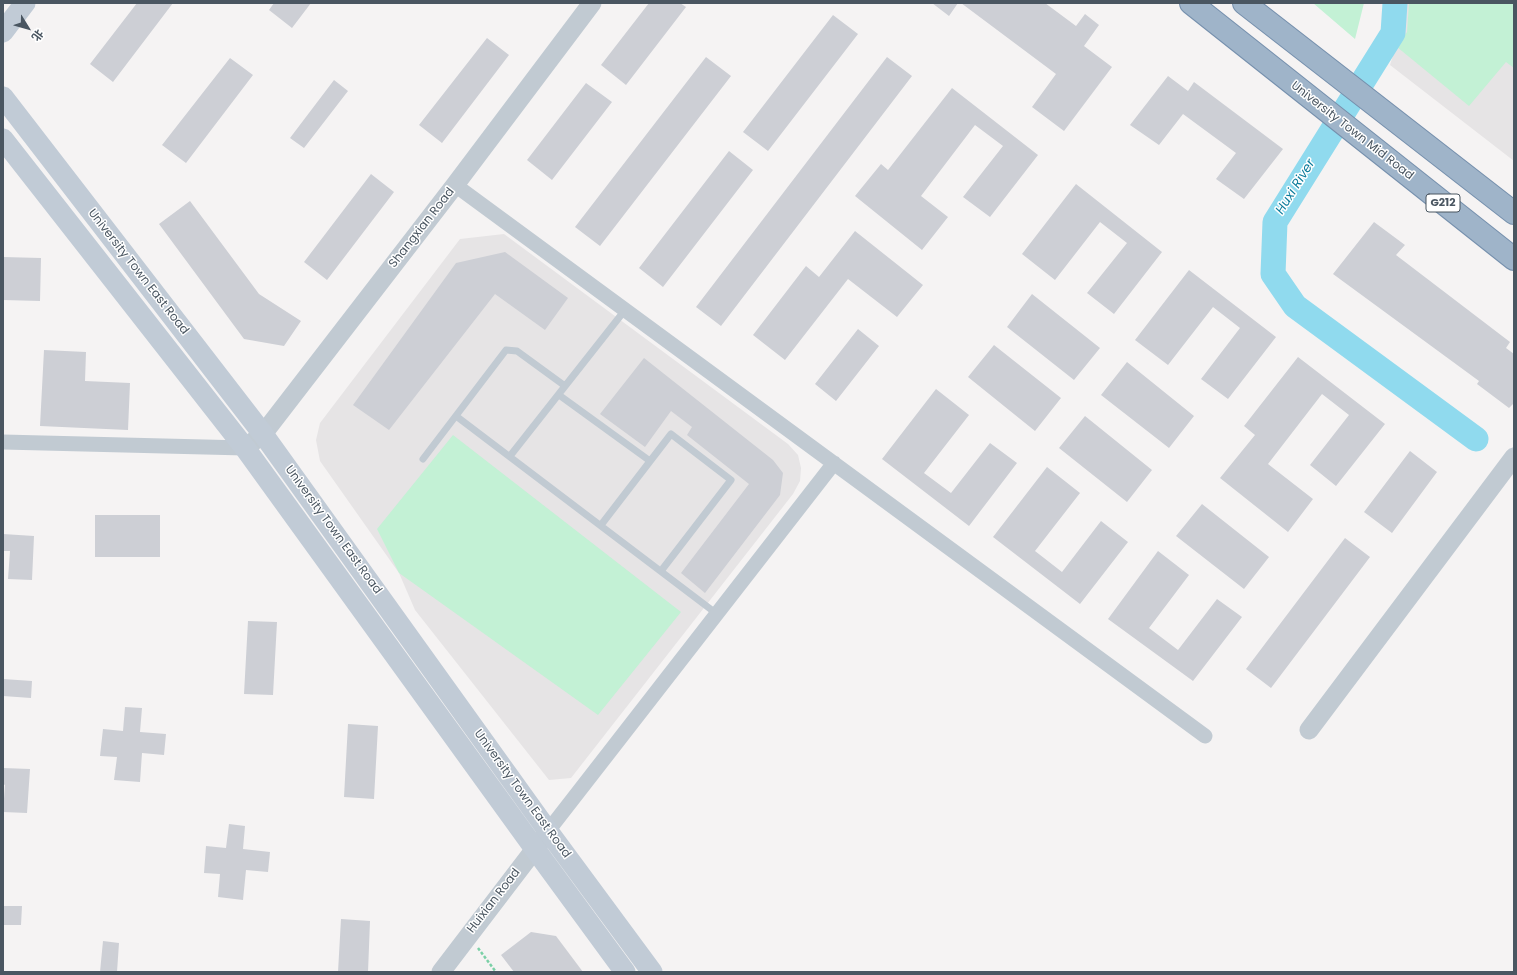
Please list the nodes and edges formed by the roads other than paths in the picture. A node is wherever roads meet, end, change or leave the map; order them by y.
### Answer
1 (25, 3) edge
2 (592, 3) edge
3 (1191, 3) edge
4 (1244, 3) edge
5 (3, 32) edge
6 (3, 97) edge
7 (3, 139) edge
8 (455, 185) junction
9 (1514, 213) edge
10 (1514, 259) edge
11 (625, 310) junction
12 (565, 386) junction
13 (559, 394) junction
14 (456, 416) junction
15 (263, 434) junction
16 (3, 442) edge
17 (245, 448) junction
18 (510, 456) junction
19 (1514, 457) edge
20 (423, 459) dead end
21 (650, 461) junction
22 (834, 463) junction
23 (601, 525) junction
24 (662, 571) junction
25 (717, 614) junction
26 (1309, 730) dead end
27 (1205, 736) dead end
28 (548, 831) junction
29 (535, 849) junction
30 (441, 972) edge
31 (625, 972) edge
32 (652, 972) edge

1 - 5 main road
2 - 8 street, Shangxian Road
3 - 10 highway, University Town Mid Road / G212
4 - 9 highway, G212
6 - 15 main road, University Town East Road
7 - 17 main road, University Town East Road
8 - 11 street
8 - 15 street, Shangxian Road
11 - 12 lane
11 - 22 street
12 - 13 lane
12 - 14 lane
13 - 18 lane
13 - 21 lane
14 - 18 lane
14 - 20 lane
15 - 17 street, Shangxian Road
15 - 28 main road, University Town East Road
16 - 17 street
17 - 29 main road, University Town East Road
18 - 23 lane
19 - 26 street
21 - 23 lane
21 - 24 lane
22 - 25 street
22 - 27 street
23 - 24 lane
24 - 25 lane
25 - 28 street
28 - 29 street, Huixian Road
28 - 32 main road, University Town East Road
29 - 30 street, Huixian Road
29 - 31 main road, University Town East Road

